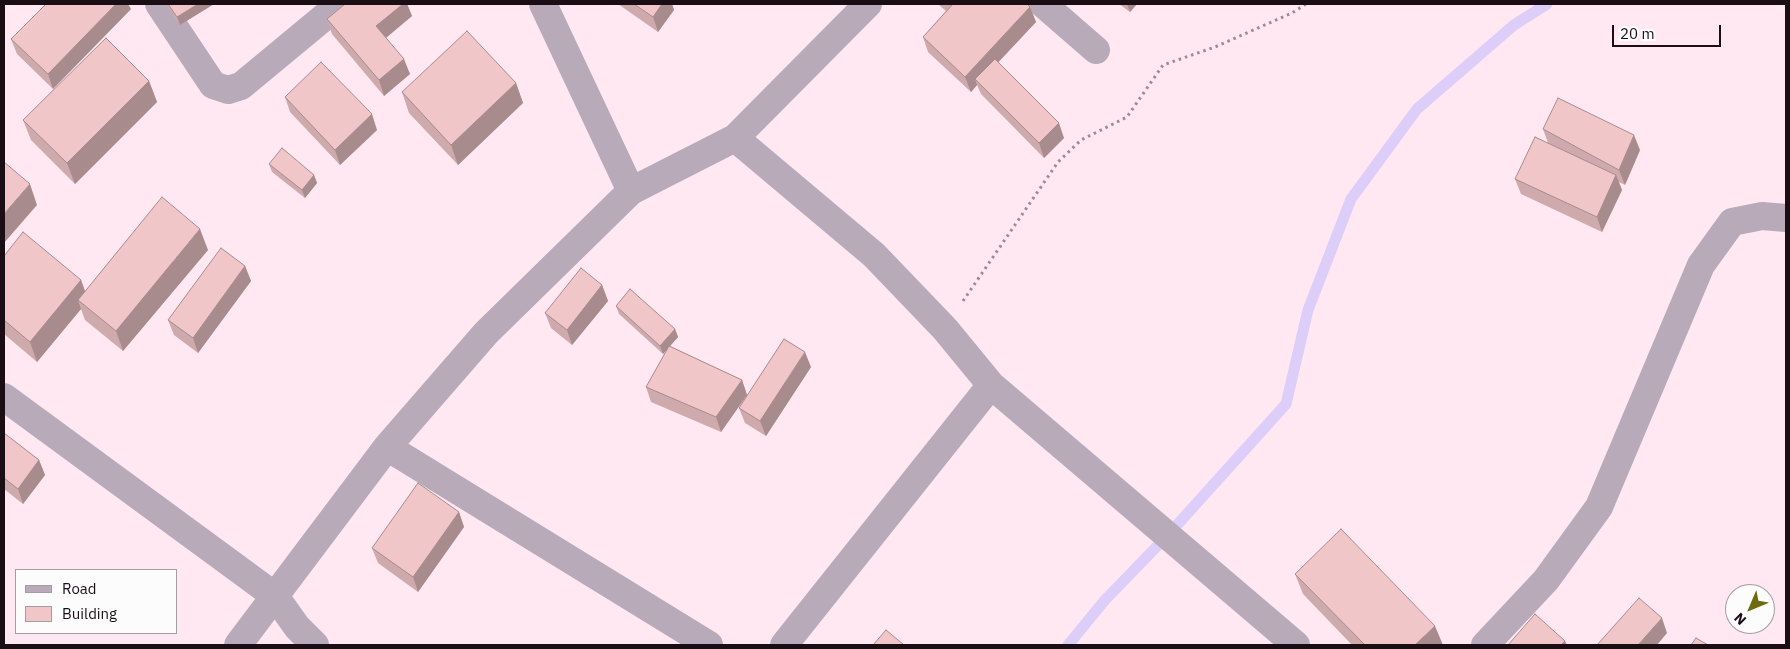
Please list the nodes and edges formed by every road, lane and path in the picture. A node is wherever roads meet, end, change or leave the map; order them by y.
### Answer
1 (159, 4) edge
2 (340, 4) edge
3 (542, 4) edge
4 (868, 4) edge
5 (1043, 4) edge
6 (1306, 4) edge
7 (1096, 50) dead end
8 (735, 138) junction
9 (631, 191) junction
10 (1786, 218) edge
11 (945, 329) junction
12 (991, 385) junction
13 (4, 397) edge
14 (387, 447) junction
15 (275, 596) junction
16 (238, 645) edge
17 (315, 645) edge
18 (709, 645) edge
19 (784, 645) edge
20 (1296, 645) edge
21 (1485, 645) edge

1 - 2 street
3 - 9 street
4 - 8 street
5 - 7 street
6 - 11 path
8 - 9 street
8 - 11 street
9 - 14 street
10 - 21 street
11 - 12 street
12 - 19 street
12 - 20 street
13 - 15 street
14 - 15 street
14 - 18 street
15 - 16 street
15 - 17 street

